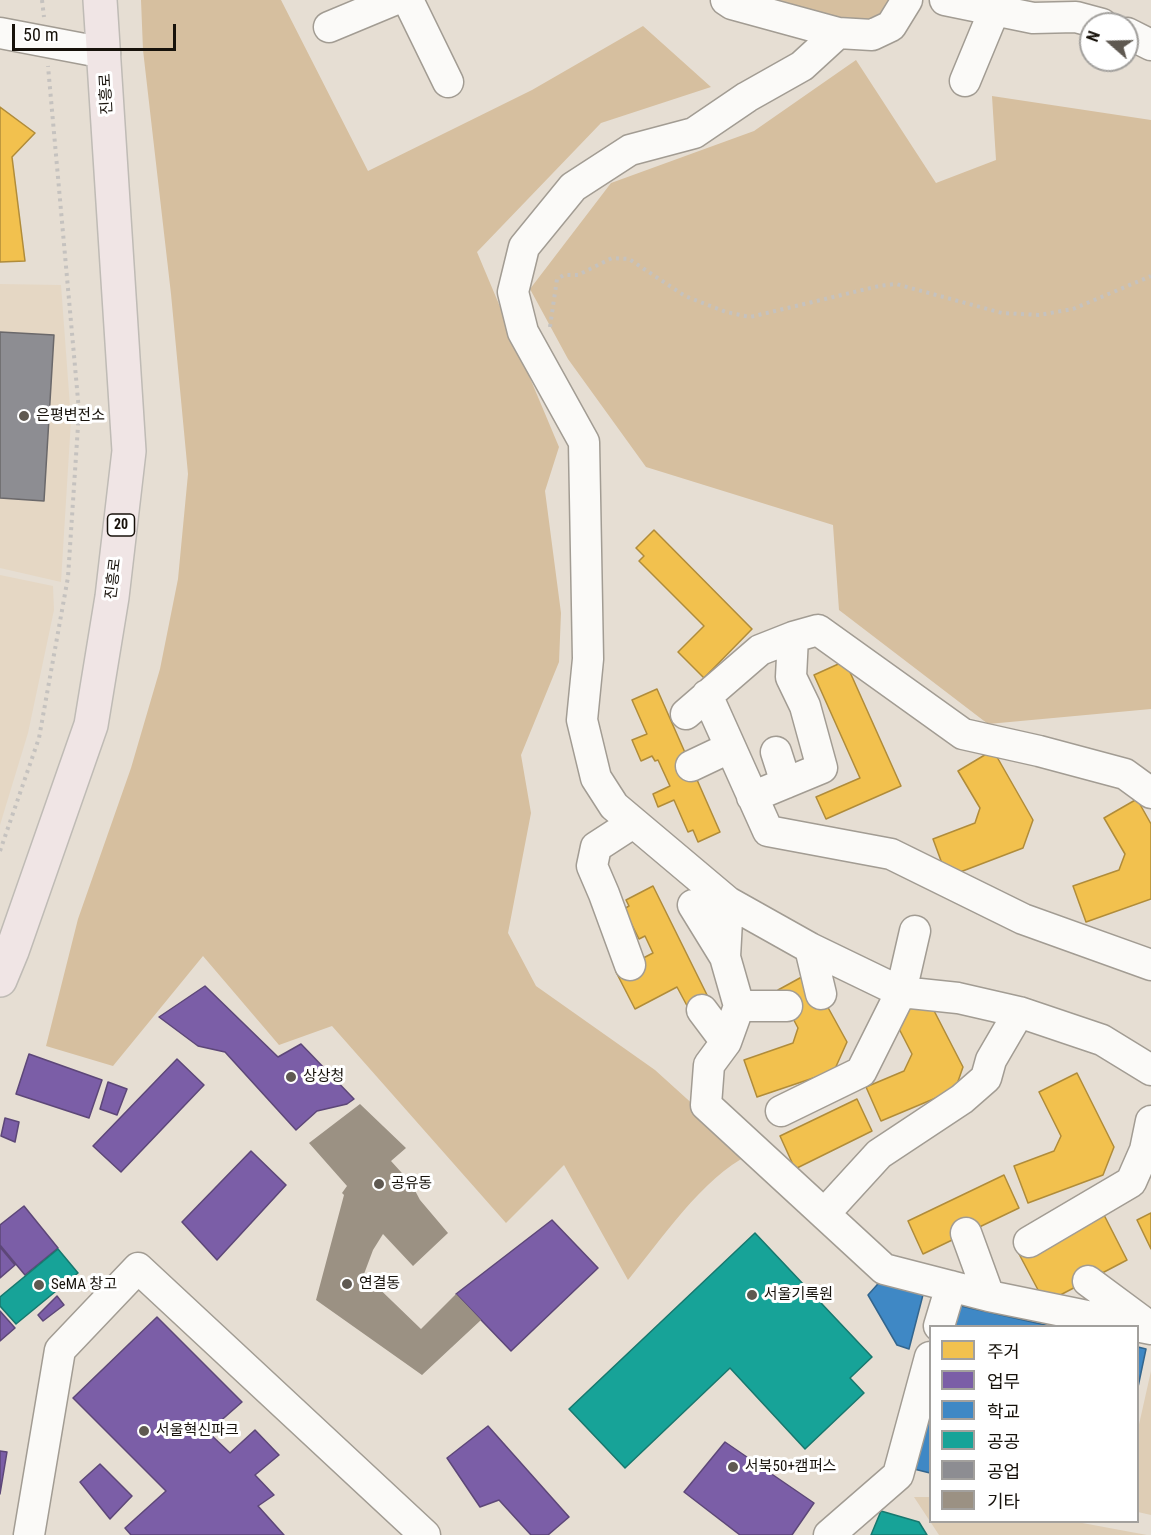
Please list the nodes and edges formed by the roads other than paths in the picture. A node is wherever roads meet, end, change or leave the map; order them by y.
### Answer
1 (394, 0) edge
2 (408, 0) edge
3 (726, 0) edge
4 (907, 0) edge
5 (945, 0) edge
6 (100, 8) edge
7 (994, 11) junction
8 (1079, 18) edge
9 (329, 27) dead end
10 (0, 33) edge
11 (838, 33) junction
12 (105, 53) junction
13 (965, 81) dead end
14 (448, 82) dead end
15 (793, 637) junction
16 (729, 748) junction
17 (776, 752) dead end
18 (691, 766) dead end
19 (786, 783) junction
20 (1151, 793) edge
21 (752, 797) junction
22 (633, 823) junction
23 (728, 902) junction
24 (693, 905) dead end
25 (915, 931) dead end
26 (810, 948) junction
27 (726, 957) junction
28 (630, 965) dead end
29 (1151, 965) edge
30 (0, 980) edge
31 (901, 992) junction
32 (821, 994) dead end
33 (738, 1006) junction
34 (787, 1006) dead end
35 (702, 1010) dead end
36 (1019, 1012) junction
37 (726, 1042) junction
38 (1151, 1070) edge
39 (781, 1111) dead end
40 (1151, 1121) edge
41 (825, 1213) junction
42 (966, 1233) dead end
43 (1029, 1242) dead end
44 (1088, 1281) dead end
45 (989, 1296) junction
46 (945, 1305) edge
47 (1061, 1325) edge
48 (1136, 1325) edge
49 (1151, 1328) edge
50 (929, 1362) edge
51 (29, 1535) edge
52 (425, 1535) edge
53 (829, 1535) edge

1 - 9 street
2 - 14 street
3 - 11 street
4 - 11 street
5 - 7 street
6 - 12 main road, 진흥로
7 - 8 street
7 - 13 street
10 - 12 street, 진흥로
11 - 22 street
12 - 30 main road, 진흥로 / 20
15 - 16 street
15 - 19 street
15 - 20 street
16 - 18 street
16 - 21 street
17 - 19 street
19 - 21 street
21 - 29 street
22 - 23 street
22 - 28 street
23 - 26 street
23 - 27 street
24 - 27 street
25 - 31 street
26 - 31 street
26 - 32 street
27 - 33 street
31 - 36 street
31 - 39 street
33 - 34 street
33 - 37 street
35 - 37 street
36 - 38 street
36 - 41 street
37 - 41 street
40 - 43 street
41 - 46 street
42 - 45 street
44 - 49 street
45 - 46 street
45 - 48 street
46 - 47 street
50 - 53 street
51 - 52 street

